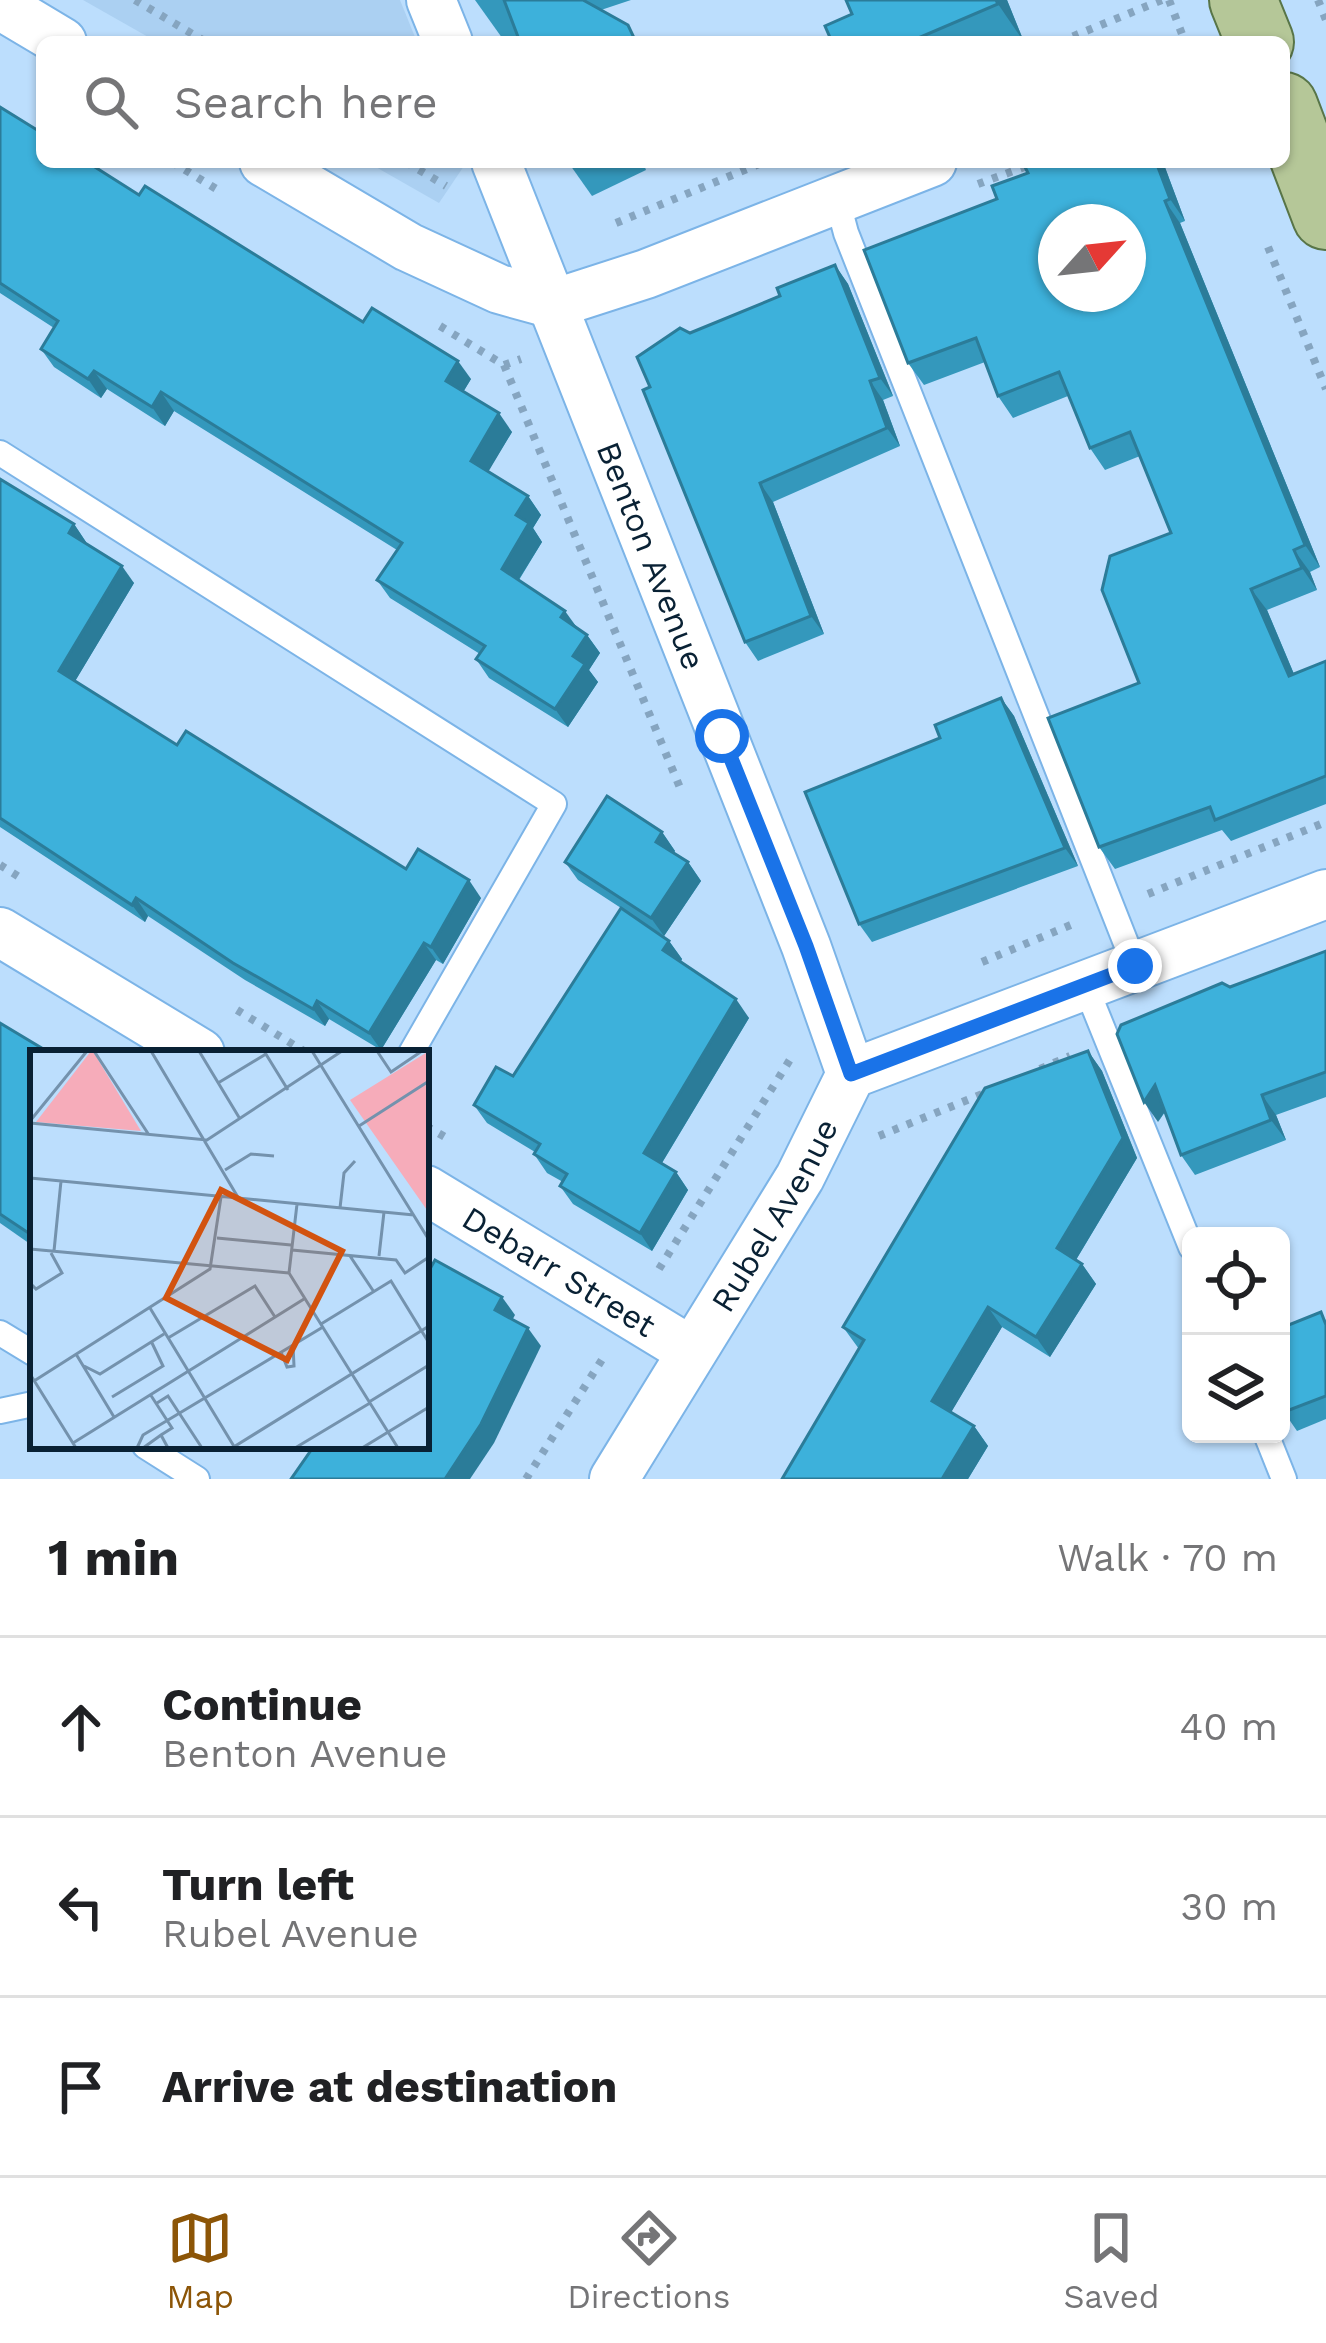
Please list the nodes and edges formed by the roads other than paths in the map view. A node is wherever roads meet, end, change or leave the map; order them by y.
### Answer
1 (431, 0) edge
2 (0, 5) edge
3 (52, 36) edge
4 (446, 36) edge
5 (1290, 122) edge
6 (274, 168) edge
7 (498, 168) edge
8 (917, 168) edge
9 (837, 199) junction
10 (1326, 216) edge
11 (553, 304) junction
12 (0, 454) edge
13 (1326, 894) edge
14 (0, 932) edge
15 (1135, 966) junction
16 (1085, 986) junction
17 (195, 1050) edge
18 (413, 1050) edge
19 (851, 1074) junction
20 (429, 1192) edge
21 (1183, 1227) edge
22 (0, 1333) edge
23 (30, 1351) edge
24 (692, 1351) junction
25 (30, 1405) edge
26 (0, 1411) edge
27 (1270, 1443) edge
28 (149, 1449) edge
29 (180, 1475) edge
30 (614, 1479) edge
31 (1284, 1479) edge

1 - 4 street
2 - 3 street
5 - 10 main road
6 - 11 street
7 - 11 street, Benton Avenue
8 - 9 street
9 - 11 street
9 - 15 lane
11 - 19 street, Benton Avenue
12 - 18 lane
13 - 15 street
14 - 17 street
15 - 16 street
16 - 19 street
16 - 21 lane
19 - 24 street, Rubel Avenue
20 - 24 street, Debarr Street
22 - 23 lane
24 - 30 street, Rubel Avenue
25 - 26 lane
27 - 31 lane
28 - 29 lane

